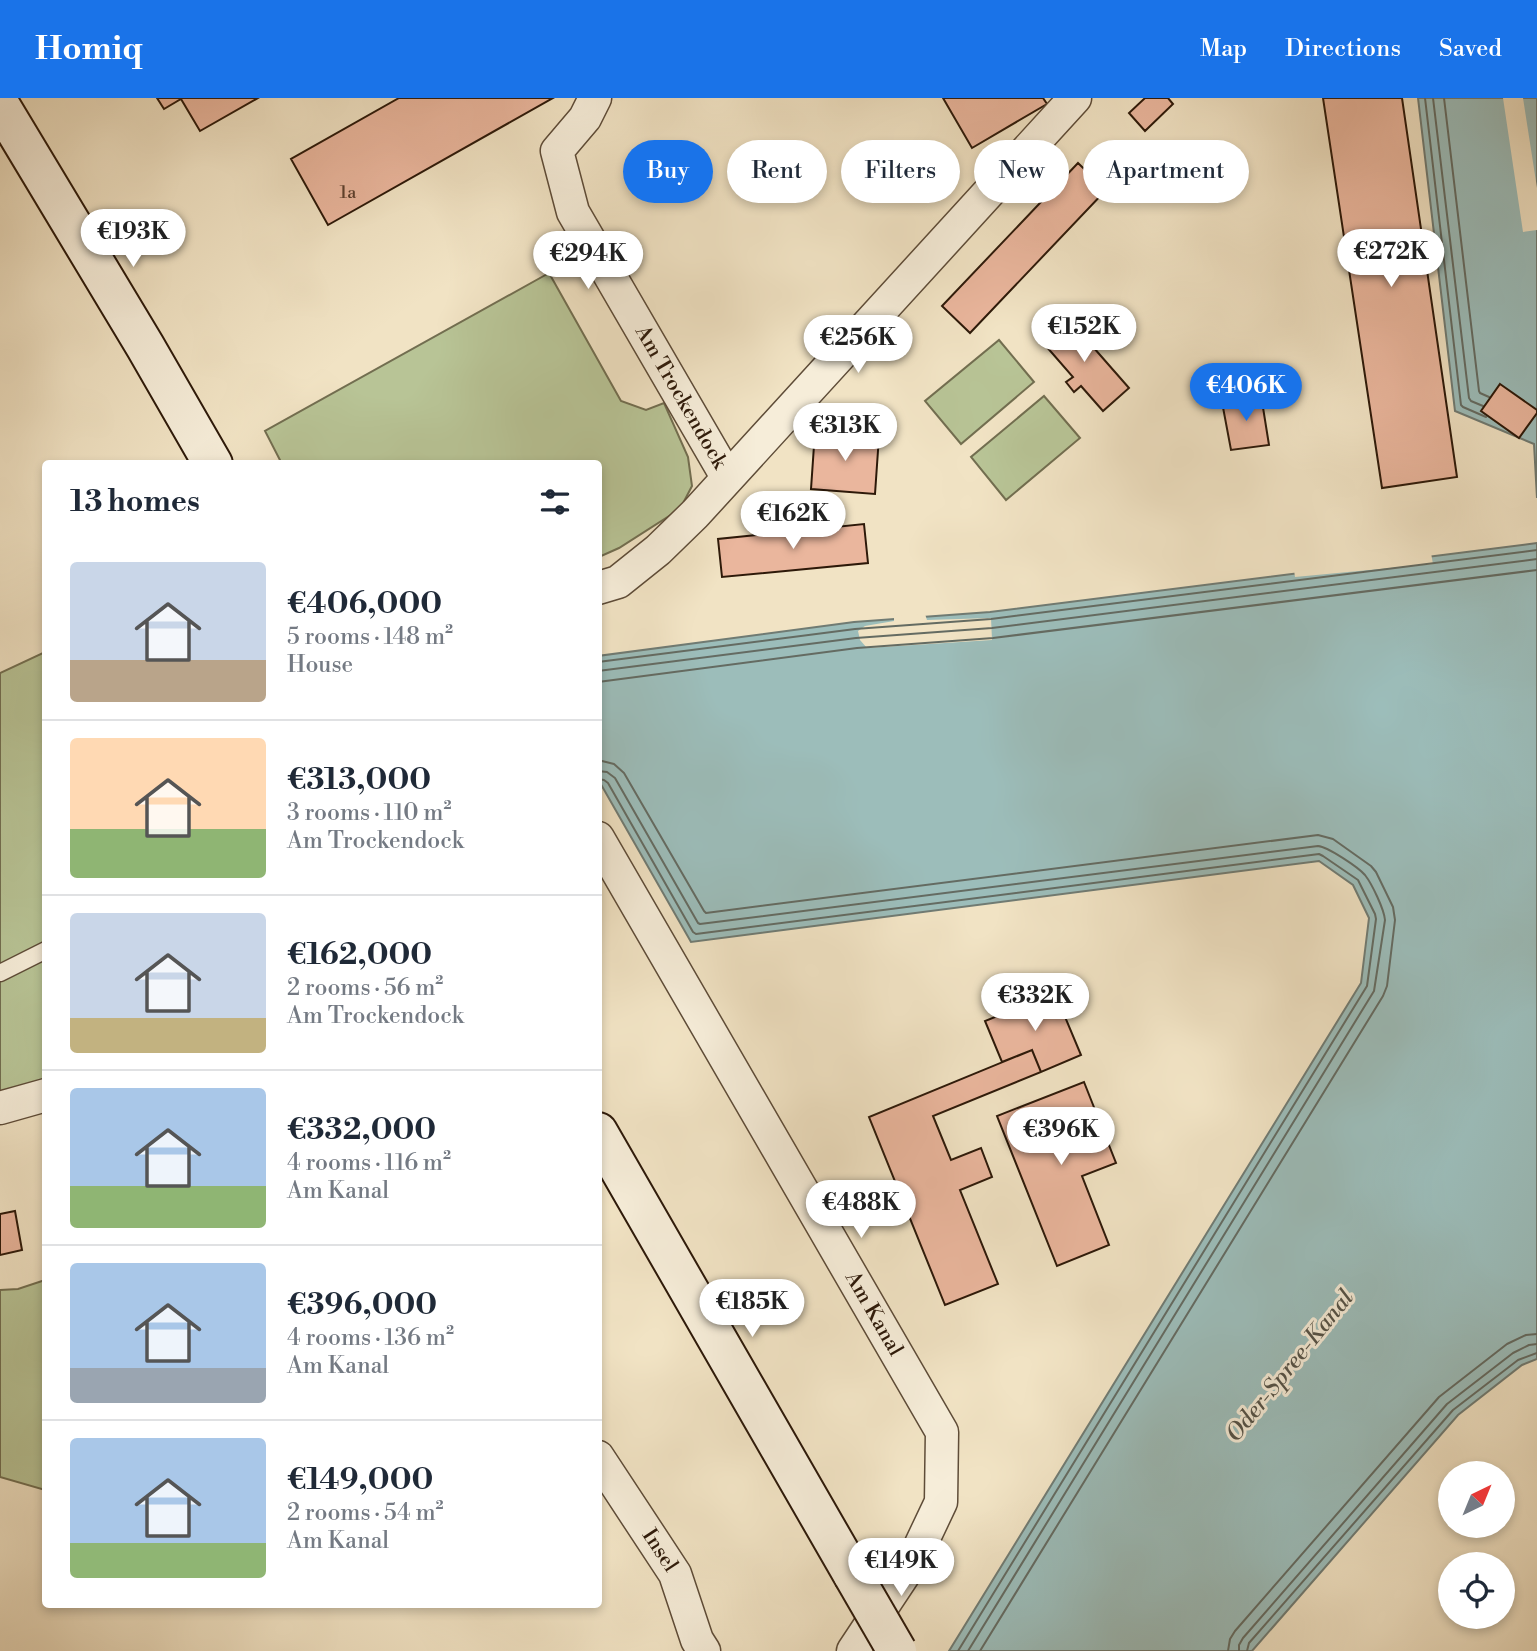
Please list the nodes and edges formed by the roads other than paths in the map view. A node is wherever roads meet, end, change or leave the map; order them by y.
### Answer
1 (595, 98) edge
2 (1075, 98) edge
3 (0, 105) edge
4 (211, 460) edge
5 (727, 477) junction
6 (602, 587) edge
7 (602, 845) edge
8 (42, 952) edge
9 (0, 974) edge
10 (42, 1096) edge
11 (0, 1108) edge
12 (602, 1139) edge
13 (602, 1463) edge
14 (704, 1651) edge
15 (853, 1651) edge
16 (897, 1651) edge

1 - 5 street, Am Trockendock
2 - 5 street, Am Trockendock
3 - 4 main road
5 - 6 street, Am Trockendock
7 - 15 street, Am Kanal
8 - 9 lane
10 - 11 street
12 - 16 main road, bridge
13 - 14 street, Insel

